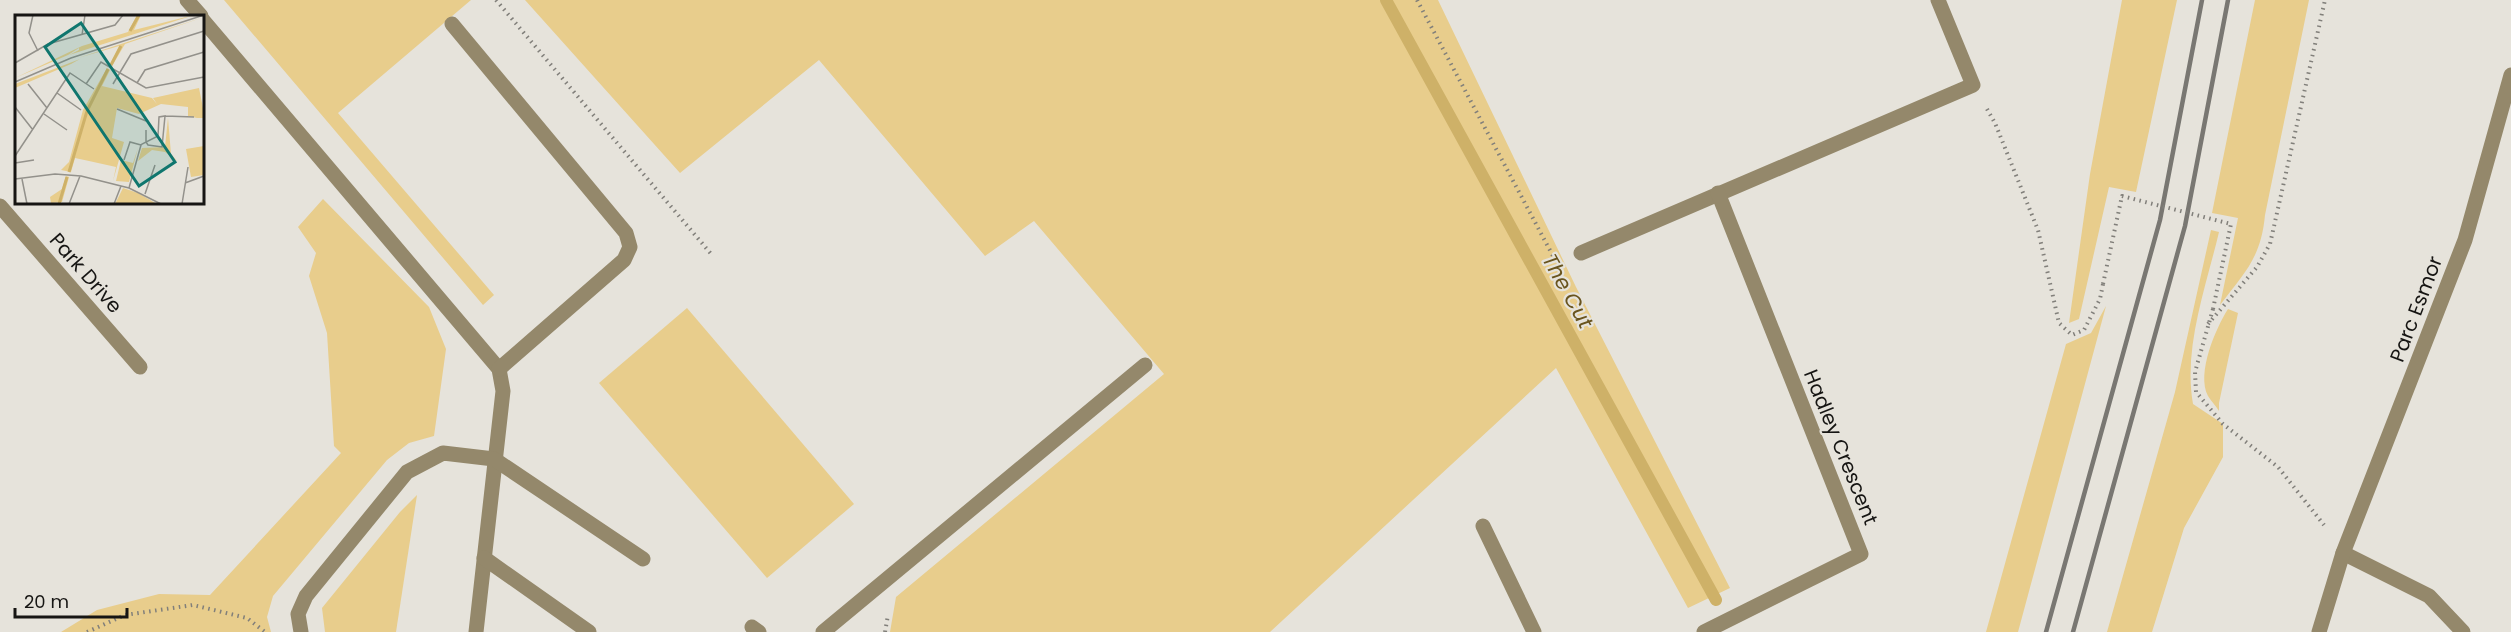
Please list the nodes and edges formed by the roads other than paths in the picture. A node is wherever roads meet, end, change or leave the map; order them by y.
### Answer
1 (187, 0) edge
2 (1938, 0) edge
3 (200, 15) edge
4 (204, 20) edge
5 (452, 24) dead end
6 (2511, 75) edge
7 (1718, 193) junction
8 (0, 206) edge
9 (1581, 253) road end
10 (1145, 365) dead end
11 (140, 366) dead end
12 (499, 369) junction
13 (494, 459) junction
14 (1483, 526) dead end
15 (2343, 553) junction
16 (484, 558) junction
17 (643, 559) dead end
18 (301, 632) edge
19 (476, 632) edge
20 (589, 632) edge
21 (823, 632) edge
22 (1534, 632) edge
23 (1704, 632) edge
24 (2319, 632) edge
25 (2463, 632) edge

1 - 3 street
2 - 7 street
4 - 12 street
5 - 12 street
6 - 15 street, Parc Esmor
7 - 9 street
7 - 23 street, Hadley Crescent
8 - 11 street, Park Drive
10 - 21 street
12 - 13 street
13 - 16 street
13 - 17 street
13 - 18 street
14 - 22 street
15 - 24 street, Parc Esmor
15 - 25 street
16 - 19 street
16 - 20 street

